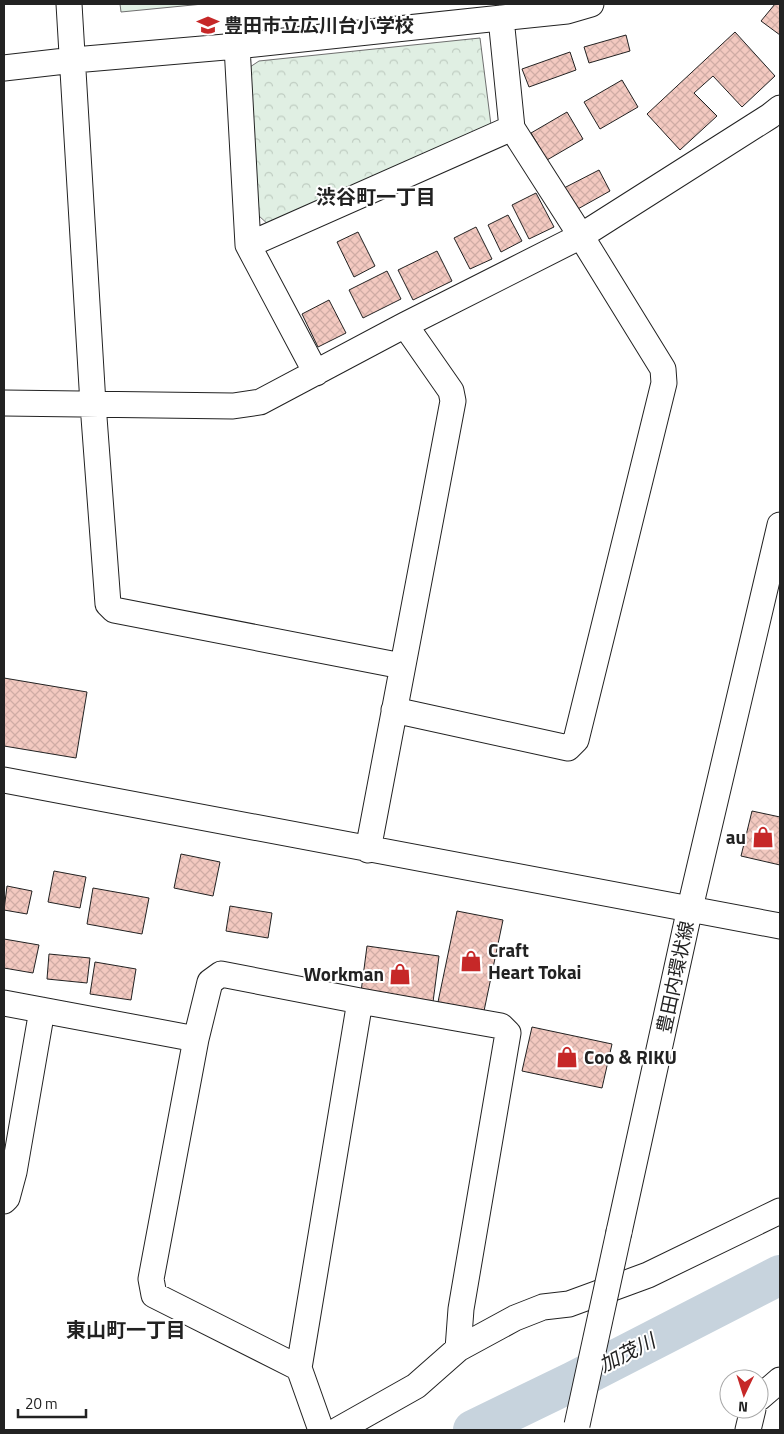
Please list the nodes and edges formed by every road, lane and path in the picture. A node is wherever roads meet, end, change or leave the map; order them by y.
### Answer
1 (69, 4) edge
2 (591, 4) edge
3 (502, 18) junction
4 (237, 46) junction
5 (74, 60) junction
6 (4, 68) edge
7 (780, 108) edge
8 (512, 128) junction
9 (581, 236) junction
10 (248, 245) junction
11 (405, 325) junction
12 (316, 372) junction
13 (4, 403) edge
14 (93, 404) junction
15 (780, 525) edge
16 (402, 666) junction
17 (394, 710) junction
18 (4, 780) edge
19 (368, 850) junction
20 (690, 908) junction
21 (780, 926) edge
22 (360, 1001) junction
23 (4, 1003) edge
24 (42, 1010) junction
25 (196, 1039) junction
26 (4, 1201) edge
27 (780, 1211) edge
28 (458, 1350) junction
29 (299, 1368) junction
30 (780, 1380) edge
31 (769, 1389) edge
32 (576, 1428) edge
33 (321, 1430) edge
34 (338, 1430) edge

1 - 5 street
2 - 3 street
3 - 4 street
3 - 8 street
4 - 5 street
4 - 10 street
5 - 6 street
5 - 14 street
7 - 9 street
8 - 9 street
8 - 10 street
9 - 11 street
9 - 17 street
10 - 12 street
11 - 12 street
11 - 16 street
12 - 14 street
13 - 14 street
14 - 16 street
15 - 20 street, 豊田内環状線
16 - 17 street
17 - 19 street
18 - 19 street
19 - 20 street
20 - 21 street
20 - 32 street, 豊田内環状線, bridge
22 - 25 street
22 - 28 street
22 - 29 street
23 - 24 street
24 - 25 street
24 - 26 street
25 - 29 street
27 - 28 street
28 - 34 street
29 - 33 street
30 - 31 street

